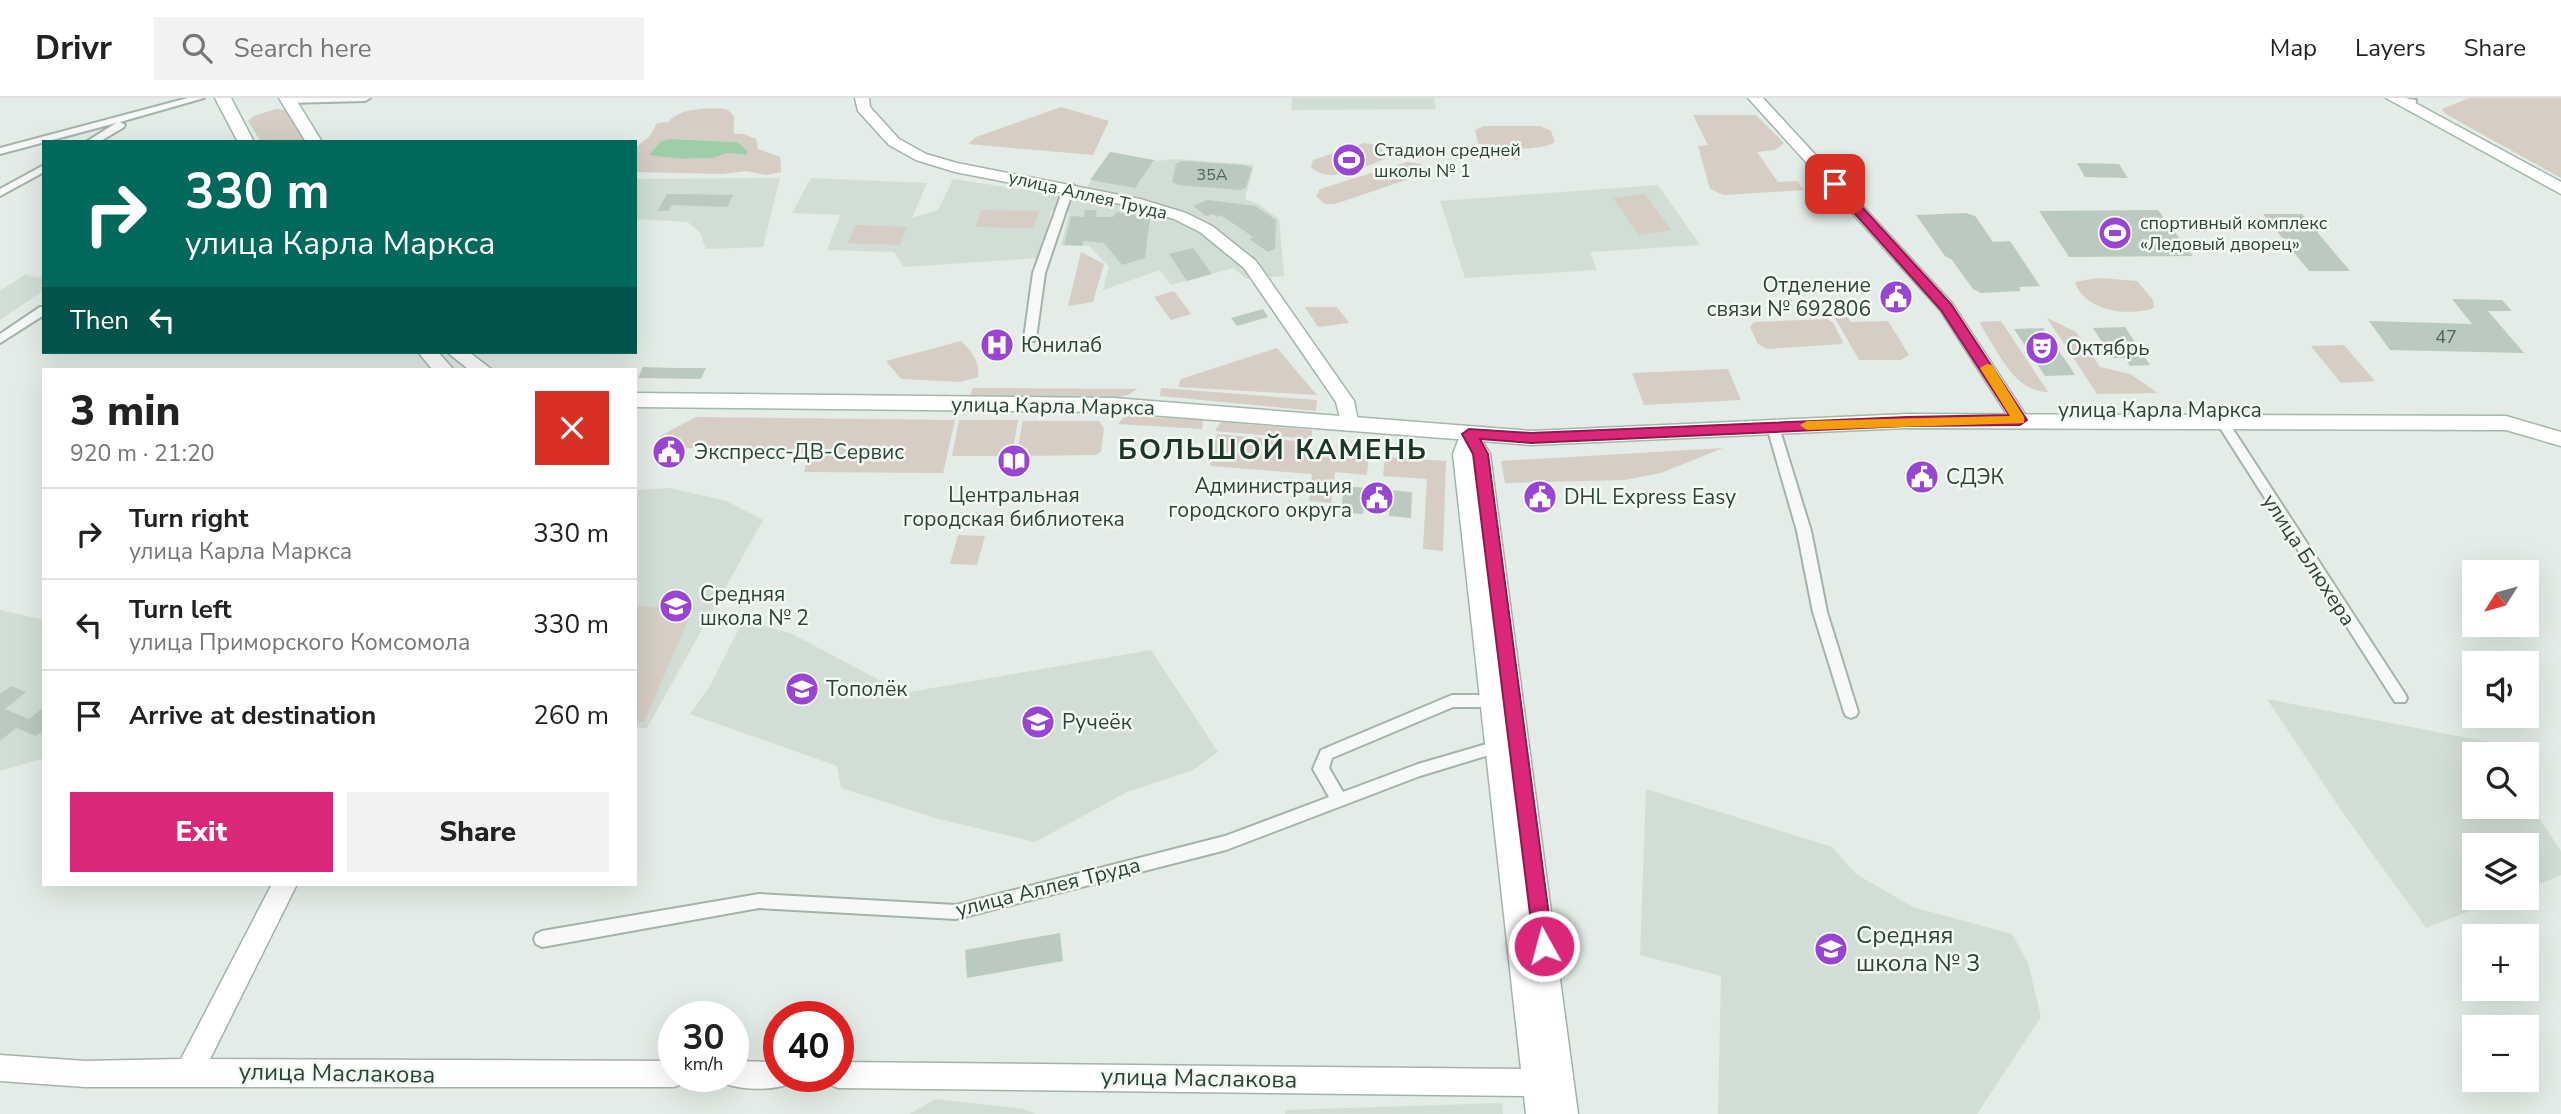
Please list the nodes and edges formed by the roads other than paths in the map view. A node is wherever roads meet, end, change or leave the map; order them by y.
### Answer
1 (172, 98) edge
2 (199, 98) edge
3 (223, 98) edge
4 (365, 98) edge
5 (862, 98) edge
6 (1755, 98) edge
7 (2394, 98) edge
8 (288, 100) edge
9 (2410, 103) edge
10 (141, 114) junction
11 (95, 140) edge
12 (245, 140) edge
13 (313, 140) edge
14 (0, 151) edge
15 (42, 169) edge
16 (1073, 188) junction
17 (2561, 189) edge
18 (0, 193) edge
19 (42, 311) edge
20 (1030, 338) dead end
21 (0, 339) edge
22 (429, 354) edge
23 (459, 354) edge
24 (442, 368) edge
25 (480, 368) edge
26 (637, 400) edge
27 (2016, 414) junction
28 (2511, 419) junction
29 (2221, 421) junction
30 (1350, 426) junction
31 (1773, 427) junction
32 (2561, 430) edge
33 (1469, 434) junction
34 (2561, 439) edge
35 (2561, 447) edge
36 (2400, 698) dead end
37 (1492, 701) junction
38 (1852, 712) dead end
39 (1497, 747) junction
40 (1339, 799) junction
41 (284, 886) edge
42 (542, 939) dead end
43 (0, 1068) edge
44 (189, 1072) junction
45 (658, 1074) edge
46 (854, 1075) edge
47 (1549, 1083) junction
48 (1540, 1114) edge
49 (1564, 1114) edge

1 - 10 street
2 - 10 street
3 - 12 main road
4 - 8 street
5 - 16 street, улица Аллея Труда
6 - 27 street
7 - 9 main road
8 - 13 main road
9 - 17 main road
10 - 11 street
10 - 14 street
15 - 18 street
16 - 20 street
16 - 30 street, улица Аллея Труда
19 - 21 street
22 - 24 main road
23 - 25 main road
26 - 30 main road, улица Карла Маркса
27 - 28 main road, улица Карла Маркса
27 - 29 main road, улица Карла Маркса
27 - 31 main road, улица Карла Маркса
27 - 33 main road, улица Карла Маркса
28 - 29 main road, улица Карла Маркса
28 - 32 main road
28 - 34 main road
29 - 36 street, улица Блюхера
30 - 33 main road, улица Карла Маркса
31 - 33 main road, улица Карла Маркса
31 - 38 street
33 - 37 street
33 - 47 street
34 - 35 street
37 - 39 street
37 - 40 street
39 - 40 street, улица Аллея Труда
39 - 47 street
40 - 42 street, улица Аллея Труда
41 - 44 street
43 - 44 street, улица Маслакова
44 - 45 street, улица Маслакова
46 - 47 street, улица Маслакова
47 - 48 street
47 - 49 street

